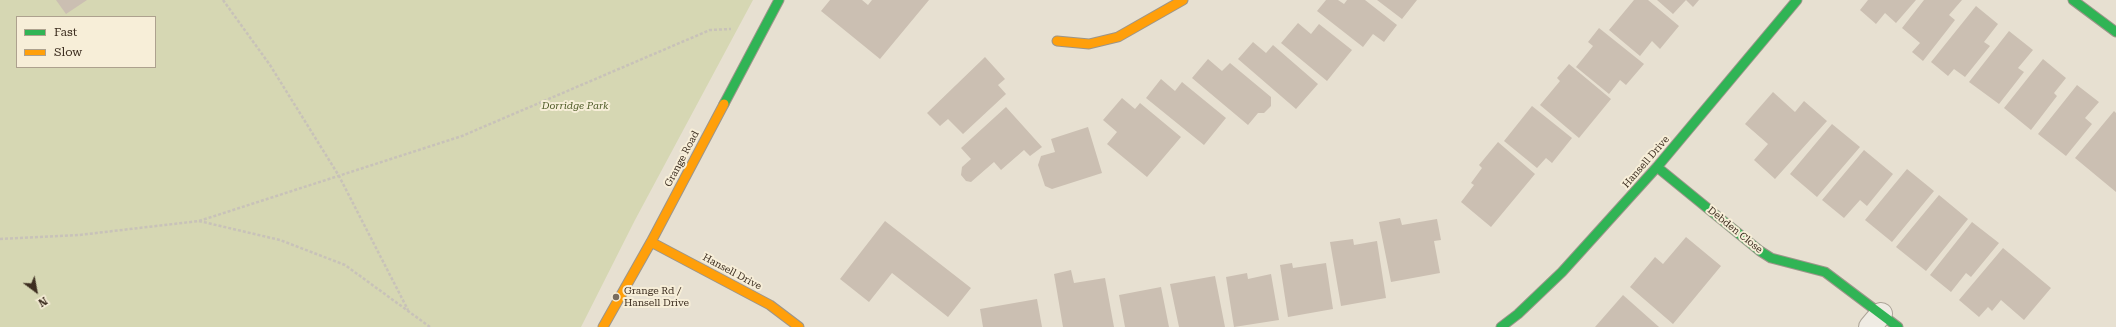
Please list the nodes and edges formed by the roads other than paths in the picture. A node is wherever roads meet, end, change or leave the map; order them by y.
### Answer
1 (779, 0) edge
2 (1183, 0) edge
3 (1797, 0) edge
4 (2073, 0) edge
5 (2116, 32) edge
6 (1057, 41) dead end
7 (1657, 167) junction
8 (651, 242) junction
9 (1883, 323) edge
10 (603, 327) edge
11 (799, 327) edge
12 (1501, 327) edge

1 - 8 street, Grange Road
2 - 6 street
3 - 7 street, Hansell Drive
4 - 5 street
7 - 9 street, Debden Close
7 - 12 street, Hansell Drive
8 - 10 street, Grange Road
8 - 11 street, Hansell Drive

